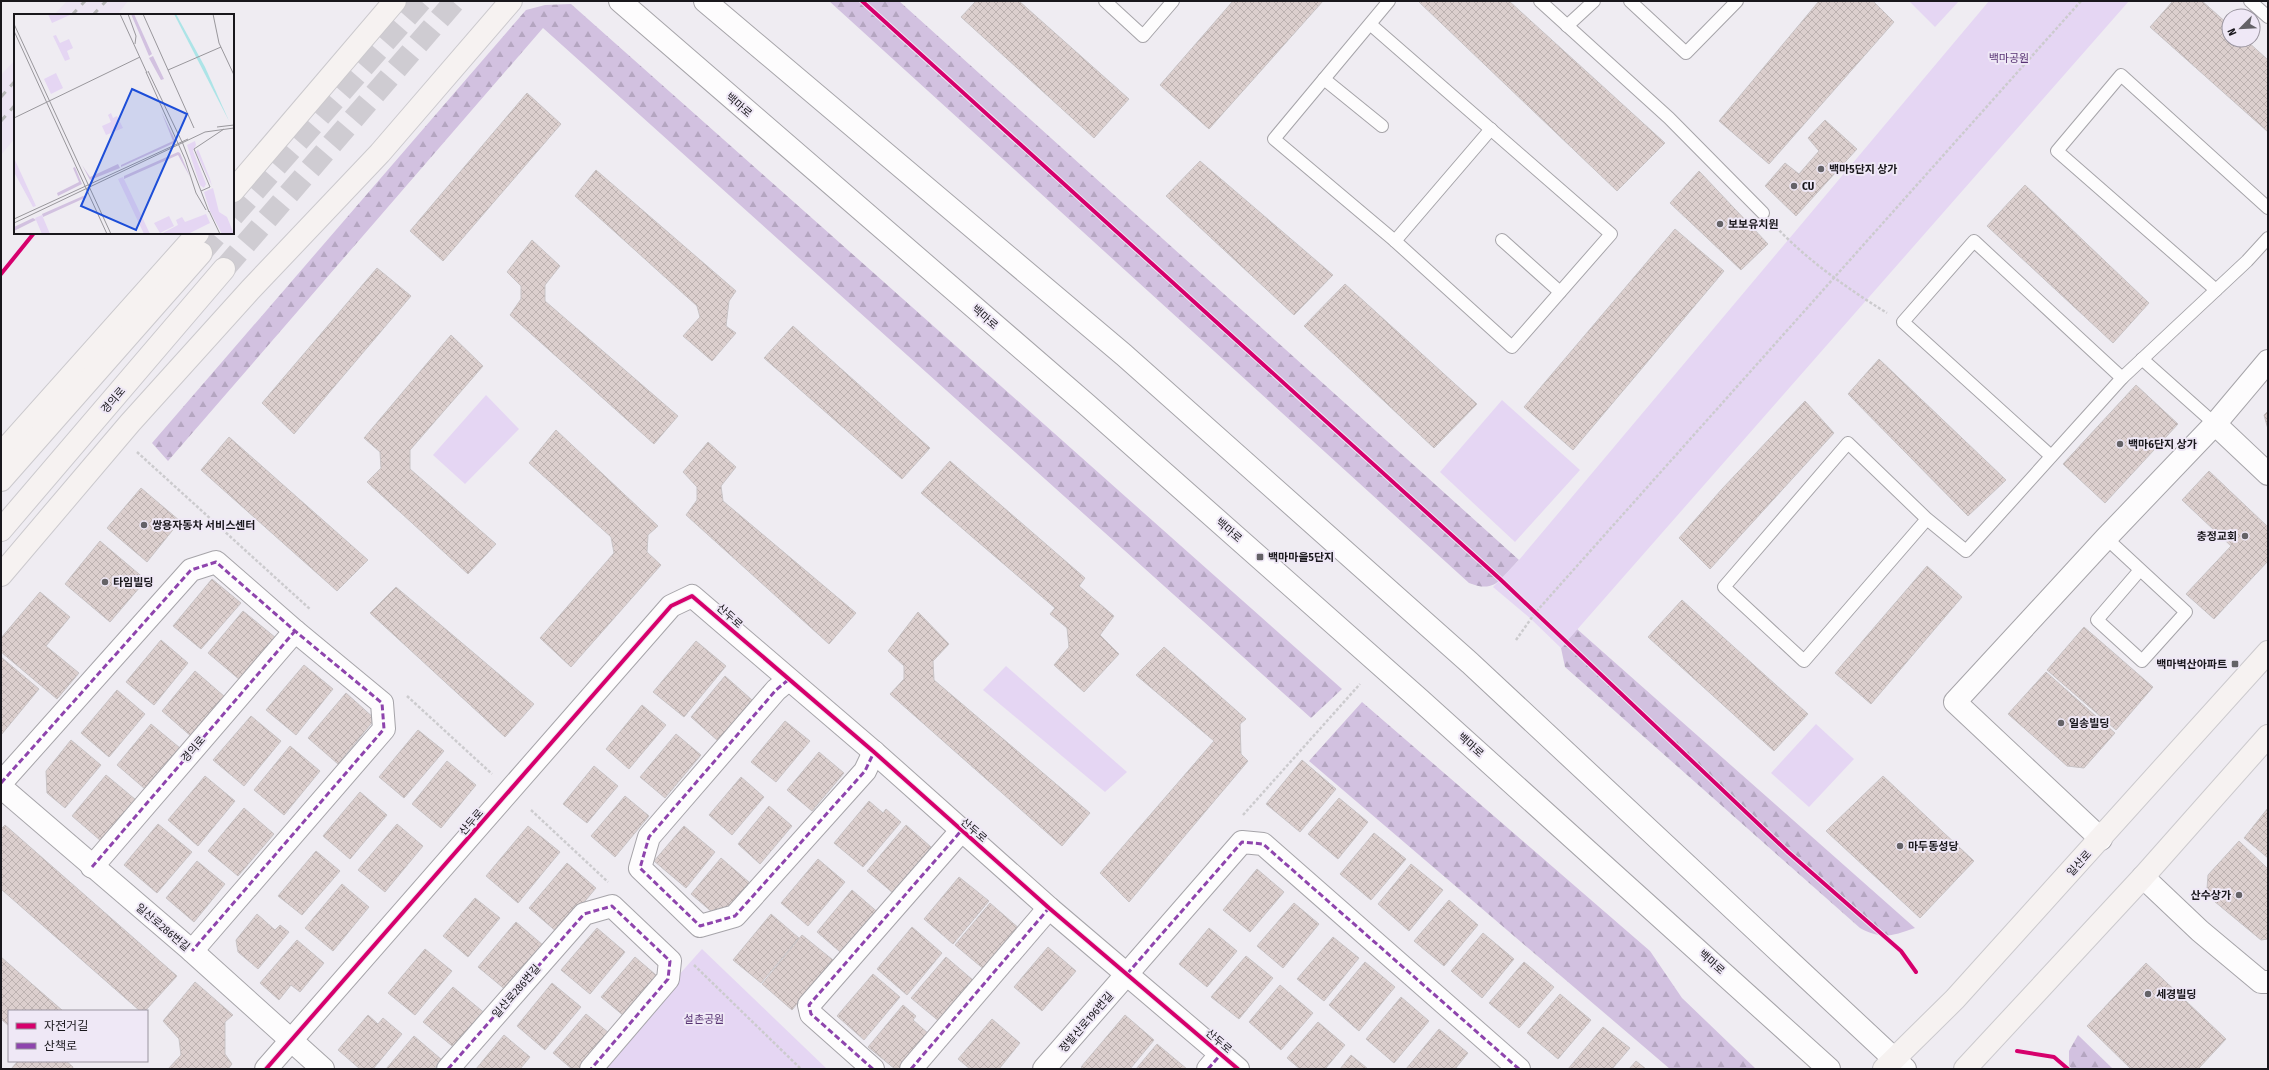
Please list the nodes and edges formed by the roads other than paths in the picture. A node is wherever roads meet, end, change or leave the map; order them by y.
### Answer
1 (395, 1) edge
2 (511, 1) edge
3 (620, 1) edge
4 (705, 1) edge
5 (1105, 1) edge
6 (1173, 1) edge
7 (1389, 1) edge
8 (1540, 1) edge
9 (1594, 1) edge
10 (1630, 1) edge
11 (1737, 1) edge
12 (2250, 1) edge
13 (2268, 17) edge
14 (1370, 24) junction
15 (1567, 26) junction
16 (1324, 80) junction
17 (1382, 126) dead end
18 (1491, 130) junction
19 (234, 190) edge
20 (2268, 208) edge
21 (1763, 213) road end
22 (2268, 238) edge
23 (1395, 240) junction
24 (1502, 240) dead end
25 (199, 243) edge
26 (224, 269) tunnel mouth
27 (2216, 290) junction
28 (1560, 292) junction
29 (2142, 359) junction
30 (2268, 361) edge
31 (2122, 378) junction
32 (2215, 424) junction
33 (1, 454) edge
34 (2051, 456) junction
35 (2268, 474) edge
36 (1, 480) edge
37 (1927, 519) junction
38 (1, 530) edge
39 (2106, 538) junction
40 (2140, 570) junction
41 (1, 575) edge
42 (295, 631) junction
43 (2268, 652) edge
44 (788, 680) junction
45 (2268, 736) edge
46 (874, 752) junction
47 (1, 783) edge
48 (1, 787) edge
49 (961, 831) junction
50 (2101, 839) junction
51 (92, 867) junction
52 (2143, 877) junction
53 (1049, 908) junction
54 (192, 952) junction
55 (1127, 974) junction
56 (2268, 982) edge
57 (291, 1041) junction
58 (1214, 1062) edge
59 (1894, 1065) edge
60 (266, 1069) edge
61 (323, 1069) edge
62 (448, 1069) edge
63 (591, 1069) edge
64 (873, 1069) edge
65 (911, 1069) edge
66 (1044, 1069) edge
67 (1238, 1069) edge
68 (1519, 1069) edge
69 (1829, 1069) edge
70 (1965, 1069) edge

1 - 19 main road
2 - 41 main road
3 - 69 street, 백마로
4 - 59 street
5 - 6 lane
7 - 14 lane
8 - 15 lane
9 - 15 lane
10 - 11 lane
12 - 13 lane
14 - 16 lane
14 - 18 lane
15 - 21 lane
16 - 17 lane
16 - 23 lane
18 - 23 lane
18 - 28 lane
20 - 27 lane
22 - 27 lane
23 - 28 lane
24 - 28 lane
25 - 33 main road
25 - 36 main road
26 - 38 main road, 경의로
27 - 29 lane
29 - 31 lane
29 - 32 lane
30 - 32 street
31 - 34 lane
31 - 34 lane
32 - 35 street
32 - 39 street
34 - 37 lane
37 - 37 lane
39 - 40 lane
39 - 50 street
40 - 40 lane
42 - 47 street
42 - 51 street, 경의로
42 - 54 street
43 - 50 main road, 일산로
44 - 46 street, 산두로
44 - 46 street
44 - 57 street, 산두로
45 - 52 main road
46 - 49 street, 산두로
48 - 51 street, 일산로286번길
49 - 53 street, 산두로
49 - 64 street, 산두로
50 - 59 main road, 일산로
51 - 54 street, 일산로286번길
52 - 56 street
52 - 70 main road
53 - 55 street, 산두로
53 - 65 street
54 - 57 street, 일산로286번길
55 - 58 street, 산두로
55 - 66 street, 정발산로196번길
55 - 68 street
57 - 60 street, 산두로
57 - 61 street, 일산로286번길
58 - 67 street, 산두로
62 - 63 street, 일산로286번길

